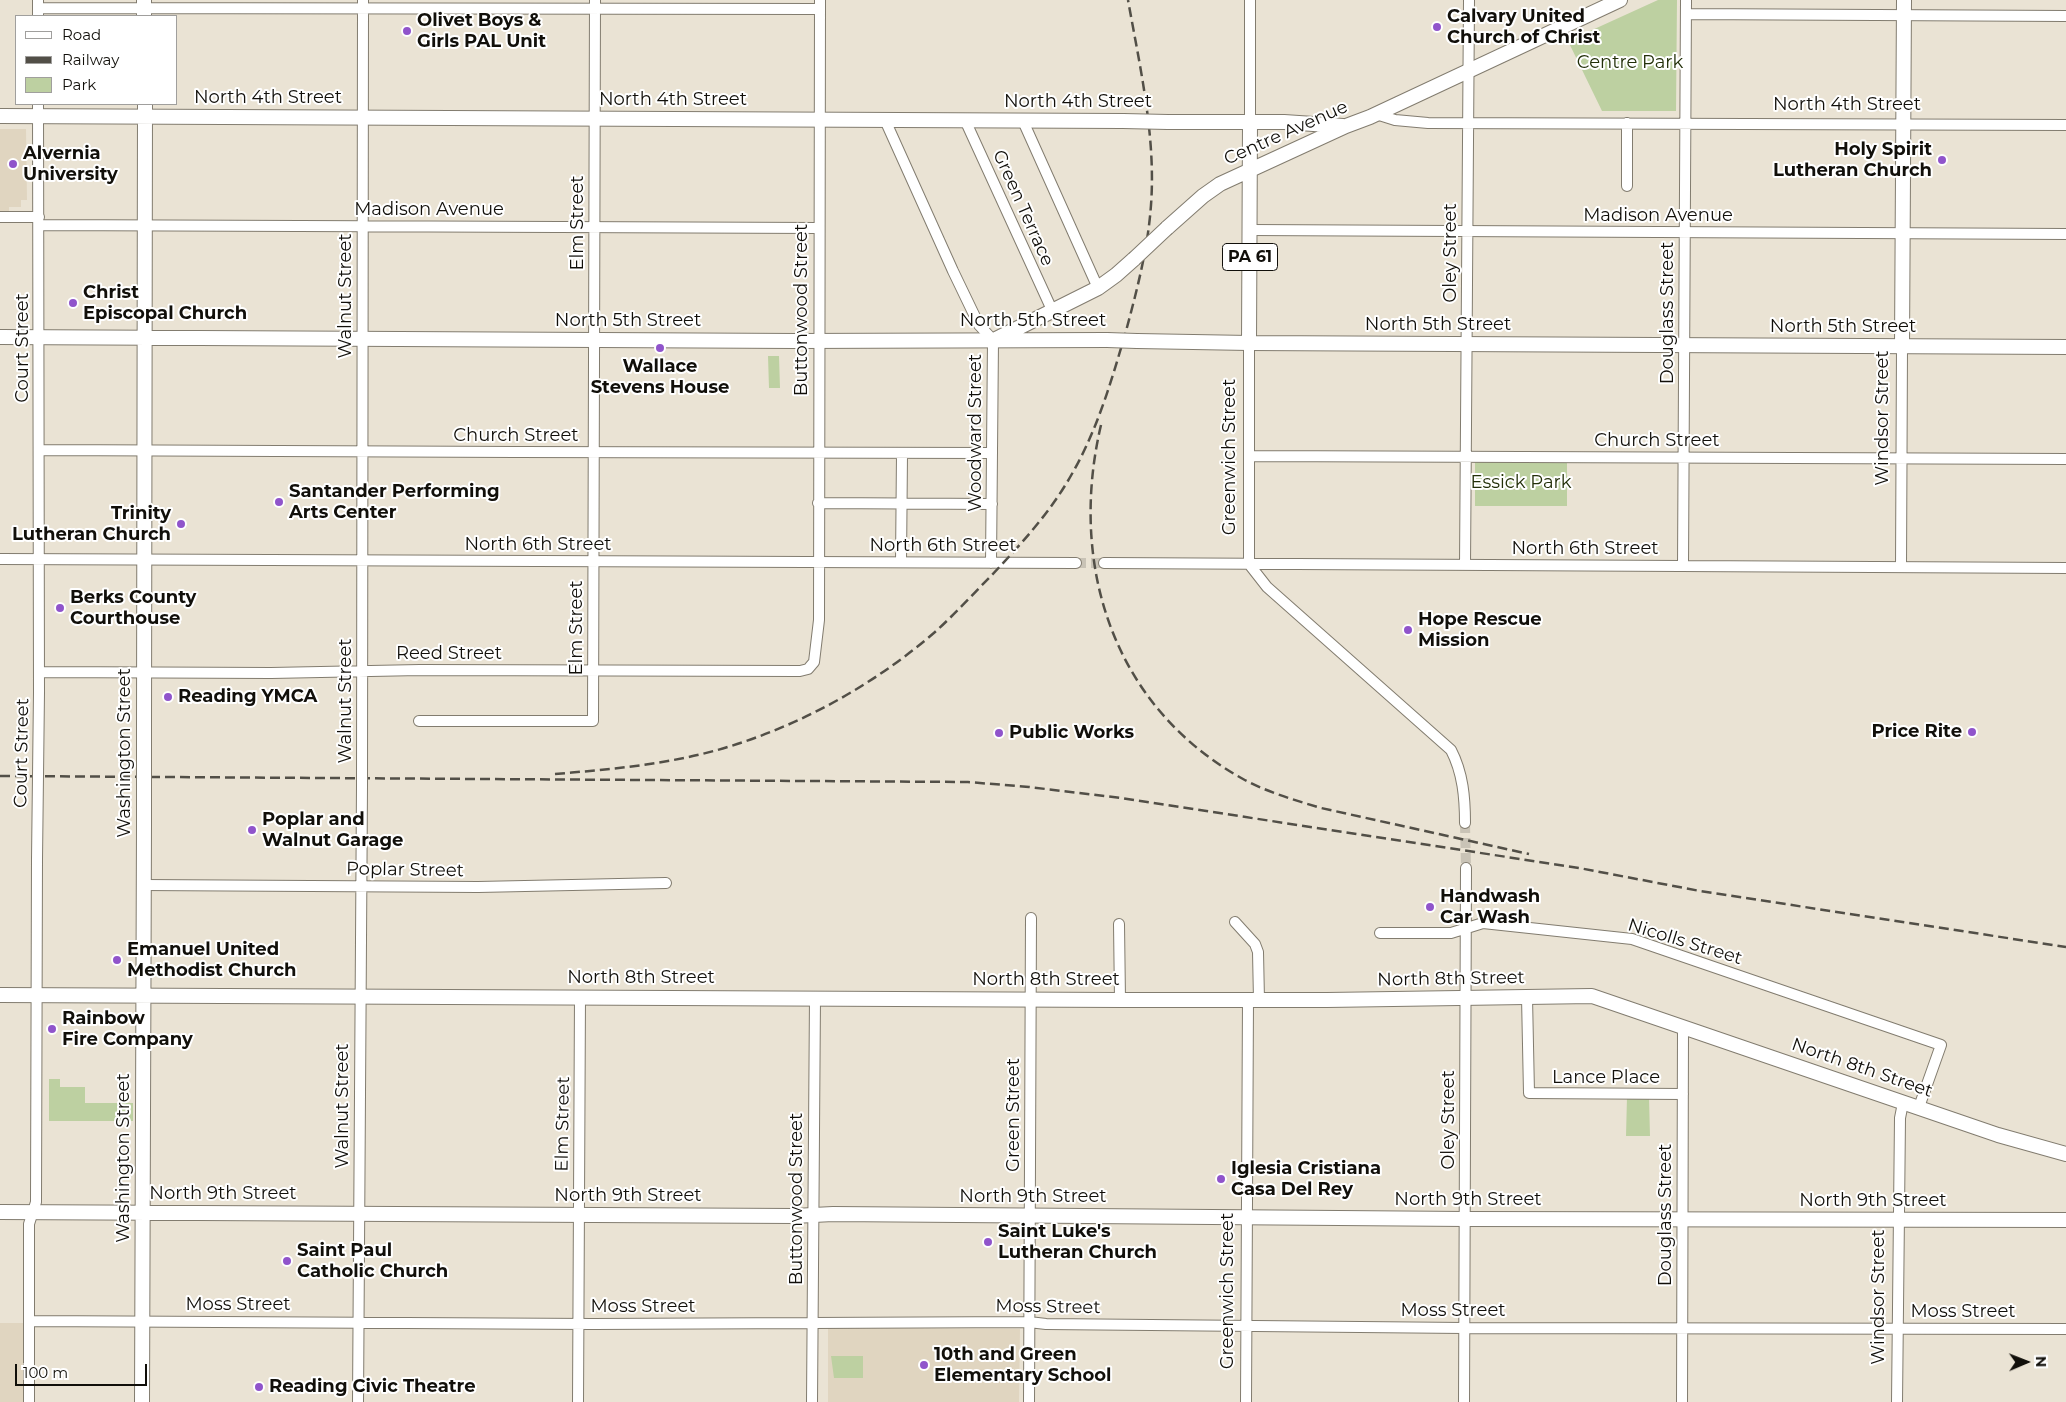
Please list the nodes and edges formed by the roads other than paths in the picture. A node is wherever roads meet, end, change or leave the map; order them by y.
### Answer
1 (1250, 0) edge
2 (1468, 0) edge
3 (1620, 0) edge
4 (1686, 0) edge
5 (1904, 0) edge
6 (363, 4) edge
7 (820, 4) edge
8 (595, 5) edge
9 (38, 8) edge
10 (144, 8) edge
11 (1686, 14) junction
12 (1904, 15) junction
13 (2066, 16) edge
14 (1468, 71) junction
15 (38, 110) edge
16 (145, 110) edge
17 (1376, 114) junction
18 (0, 116) edge
19 (363, 117) junction
20 (595, 118) junction
21 (819, 120) junction
22 (884, 120) junction
23 (965, 120) junction
24 (1022, 120) junction
25 (1250, 122) junction
26 (1468, 123) junction
27 (1627, 123) junction
28 (1686, 123) junction
29 (1903, 124) junction
30 (2066, 124) edge
31 (1346, 126) junction
32 (1250, 171) junction
33 (1627, 186) dead end
34 (0, 217) edge
35 (39, 221) junction
36 (146, 225) junction
37 (363, 226) junction
38 (594, 227) junction
39 (819, 228) junction
40 (1250, 230) junction
41 (1467, 231) junction
42 (1685, 232) junction
43 (1903, 234) junction
44 (2066, 234) edge
45 (1098, 288) junction
46 (1052, 310) junction
47 (0, 337) edge
48 (39, 337) junction
49 (145, 338) junction
50 (363, 338) junction
51 (594, 339) junction
52 (993, 340) junction
53 (819, 341) junction
54 (1249, 343) junction
55 (1467, 344) junction
56 (1685, 345) junction
57 (1902, 346) junction
58 (2066, 347) edge
59 (39, 450) junction
60 (145, 450) junction
61 (362, 450) junction
62 (594, 453) junction
63 (992, 453) junction
64 (818, 454) junction
65 (902, 454) junction
66 (1249, 456) junction
67 (1466, 456) junction
68 (1684, 457) junction
69 (1901, 458) junction
70 (2066, 459) edge
71 (818, 503) junction
72 (902, 504) junction
73 (992, 504) junction
74 (0, 559) edge
75 (39, 559) junction
76 (145, 559) junction
77 (362, 560) junction
78 (593, 561) junction
79 (818, 562) junction
80 (901, 562) junction
81 (991, 563) junction
82 (1076, 563) tunnel mouth
83 (1104, 563) tunnel mouth
84 (1249, 564) junction
85 (1466, 565) junction
86 (1683, 566) junction
87 (1901, 567) junction
88 (2066, 568) edge
89 (819, 620) joint
90 (362, 670) junction
91 (593, 670) junction
92 (39, 672) junction
93 (144, 672) junction
94 (419, 721) dead end
95 (1465, 823) tunnel mouth
96 (1466, 868) tunnel mouth
97 (666, 883) dead end
98 (143, 884) junction
99 (361, 886) junction
100 (1031, 918) dead end
101 (1235, 922) dead end
102 (1119, 924) dead end
103 (1466, 928) junction
104 (1380, 933) dead end
105 (0, 995) edge
106 (37, 995) junction
107 (143, 995) junction
108 (360, 996) junction
109 (580, 996) junction
110 (815, 997) junction
111 (1465, 997) junction
112 (1526, 997) junction
113 (1031, 999) junction
114 (1120, 1000) junction
115 (1254, 1000) junction
116 (1683, 1027) junction
117 (1683, 1094) junction
118 (1903, 1103) junction
119 (1919, 1107) junction
120 (2066, 1154) edge
121 (0, 1212) edge
122 (33, 1212) junction
123 (143, 1213) junction
124 (359, 1214) junction
125 (578, 1214) junction
126 (813, 1215) junction
127 (1030, 1216) junction
128 (1247, 1217) junction
129 (1465, 1219) junction
130 (1682, 1220) junction
131 (1898, 1220) junction
132 (2066, 1220) edge
133 (30, 1321) junction
134 (142, 1321) junction
135 (359, 1321) junction
136 (812, 1322) junction
137 (1029, 1322) junction
138 (578, 1323) junction
139 (1247, 1326) junction
140 (1464, 1328) junction
141 (1682, 1328) junction
142 (1897, 1328) junction
143 (2066, 1328) edge
144 (29, 1402) edge
145 (142, 1402) edge
146 (358, 1402) edge
147 (578, 1402) edge
148 (812, 1402) edge
149 (1029, 1402) edge
150 (1246, 1402) edge
151 (1464, 1402) edge
152 (1682, 1402) edge
153 (1897, 1402) edge

1 - 25 street, Greenwich Street
2 - 14 street, Oley Street
3 - 14 main road, Centre Avenue
4 - 11 street, Douglass Street
5 - 12 main road, Windsor Street
6 - 8 street
6 - 10 street
6 - 19 street, Walnut Street
7 - 8 street
7 - 21 street, Buttonwood Street
8 - 20 street, Elm Street
9 - 10 street
11 - 12 street
11 - 28 street, Douglass Street
12 - 13 street
12 - 29 main road, Windsor Street
14 - 17 main road, Centre Avenue
14 - 26 street, Oley Street
15 - 16 main road, North 4th Street
15 - 18 main road, North 4th Street
15 - 35 street, Court Street
16 - 19 main road, North 4th Street
16 - 36 main road, Washington Street
17 - 26 street, North 4th Street
17 - 31 main road, Centre Avenue
19 - 20 main road, North 4th Street
19 - 37 street, Walnut Street
20 - 21 main road, North 4th Street
20 - 38 street, Elm Street
21 - 22 main road, North 4th Street
21 - 39 street, Buttonwood Street
22 - 23 main road, North 4th Street
22 - 52 street, Woodward Street
23 - 24 main road, North 4th Street
23 - 46 street, Green Terrace
24 - 25 main road, North 4th Street, bridge
24 - 45 street, Green Terrace
25 - 31 main road, North 4th Street
25 - 32 main road, Greenwich Street / PA 61
26 - 27 street, North 4th Street
26 - 41 street, Oley Street
27 - 28 street, North 4th Street
27 - 33 street
28 - 29 street, North 4th Street
28 - 42 street, Douglass Street
29 - 30 street, North 4th Street
29 - 43 main road, Windsor Street
31 - 32 main road, Centre Avenue
32 - 40 main road, Greenwich Street / PA 61
32 - 45 main road, Centre Avenue, bridge
34 - 35 street, Madison Avenue
35 - 36 street, Madison Avenue
35 - 48 street, Court Street
36 - 37 street, Madison Avenue
36 - 49 main road, Washington Street
37 - 38 street, Madison Avenue
37 - 50 street, Walnut Street
38 - 39 street, Madison Avenue
38 - 51 street, Elm Street
39 - 53 street, Buttonwood Street
40 - 41 street, Madison Avenue
40 - 54 main road, Greenwich Street / PA 61
41 - 42 street, Madison Avenue
41 - 55 street, Oley Street
42 - 43 street, Madison Avenue
42 - 56 street, Douglass Street
43 - 44 street, Madison Avenue
43 - 57 main road, Windsor Street
45 - 46 main road, Centre Avenue
46 - 52 main road, Centre Avenue
47 - 48 main road, North 5th Street
48 - 49 main road, North 5th Street
48 - 59 street, Court Street
49 - 50 main road, North 5th Street
49 - 60 main road, Washington Street
50 - 51 main road, North 5th Street
50 - 61 street, Walnut Street
51 - 53 main road, North 5th Street
51 - 62 street, Elm Street
52 - 53 main road, North 5th Street
52 - 54 main road, North 5th Street, bridge
52 - 63 street, Woodward Street
53 - 64 street, Buttonwood Street
54 - 55 main road, North 5th Street
54 - 66 street, Greenwich Street
55 - 56 main road, North 5th Street
55 - 67 street, Oley Street
56 - 57 main road, North 5th Street
56 - 68 street, Douglass Street
57 - 58 main road, North 5th Street
57 - 69 street, Windsor Street
59 - 60 street, Church Street
59 - 75 street, Court Street
60 - 61 street, Church Street
60 - 76 main road, Washington Street
61 - 62 street, Church Street
61 - 77 street, Walnut Street
62 - 64 street, Church Street
62 - 78 street, Elm Street
63 - 65 street, Church Street
63 - 73 street, Woodward Street
64 - 65 street, Church Street
64 - 71 street, Buttonwood Street
65 - 72 street
66 - 67 street, Church Street
66 - 84 street, Greenwich Street
67 - 68 street, Church Street
67 - 85 street, Oley Street
68 - 69 street, Church Street
68 - 86 street, Douglass Street
69 - 70 street, Church Street
69 - 87 street, Windsor Street
71 - 72 street
71 - 79 street, Buttonwood Street
72 - 73 street
72 - 80 street
73 - 81 street, Woodward Street
74 - 75 street, North 6th Street
75 - 76 street, North 6th Street
75 - 92 street, Court Street
76 - 77 street, North 6th Street
76 - 93 main road, Washington Street
77 - 78 street, North 6th Street
77 - 90 street, Walnut Street
78 - 79 street, North 6th Street
78 - 91 street, Elm Street
79 - 80 street, North 6th Street
79 - 89 street, Buttonwood Street
80 - 81 street, North 6th Street
81 - 82 street, North 6th Street
83 - 84 street, North 6th Street
84 - 85 street, North 6th Street
84 - 95 street
85 - 86 street, North 6th Street
86 - 87 street, North 6th Street
87 - 88 street, North 6th Street
89 - 91 street, Reed Street
90 - 91 street, Reed Street
90 - 93 street, Reed Street
90 - 99 street, Walnut Street, bridge
91 - 94 street, Elm Street
92 - 93 street, Reed Street
92 - 106 street, Court Street, bridge
93 - 98 main road, Washington Street, bridge
96 - 103 street, Oley Street
97 - 99 street, Poplar Street
98 - 99 street, Poplar Street
98 - 107 main road, Washington Street
99 - 108 street, Walnut Street
100 - 113 street, Green Street
101 - 115 street, Greenwich Street
102 - 114 street
103 - 104 street, Nicolls Street
103 - 111 street, Oley Street
103 - 119 street, Nicolls Street
105 - 106 main road, North 8th Street
106 - 107 main road, North 8th Street
106 - 122 street, Court Street
107 - 108 main road, North 8th Street
107 - 123 main road, Washington Street
108 - 109 main road, North 8th Street
108 - 124 street, Walnut Street
109 - 110 main road, North 8th Street
109 - 125 street, Elm Street
110 - 113 main road, North 8th Street
110 - 126 street, Buttonwood Street
111 - 112 main road, North 8th Street
111 - 115 main road, North 8th Street
111 - 129 street, Oley Street
112 - 116 main road, North 8th Street
112 - 117 street, Lance Place
113 - 114 main road, North 8th Street
113 - 127 street, Green Street
114 - 115 main road, North 8th Street
115 - 128 street, Greenwich Street
116 - 117 street, Douglass Street
116 - 118 main road, North 8th Street
117 - 130 street, Douglass Street
118 - 119 main road, North 8th Street
118 - 131 street, Windsor Street
119 - 120 main road, North 8th Street
121 - 122 main road, North 9th Street
122 - 123 main road, North 9th Street
122 - 133 street, Court Street
123 - 124 main road, North 9th Street
123 - 134 main road, Washington Street
124 - 125 main road, North 9th Street
124 - 135 street, Walnut Street
125 - 126 main road, North 9th Street
125 - 138 street, Elm Street
126 - 127 main road, North 9th Street
126 - 136 street, Buttonwood Street
127 - 128 main road, North 9th Street
127 - 137 street, Green Street
128 - 129 main road, North 9th Street
128 - 139 street, Greenwich Street
129 - 130 main road, North 9th Street
129 - 140 street, Oley Street
130 - 131 main road, North 9th Street
130 - 141 street, Douglass Street
131 - 132 main road, North 9th Street
131 - 142 street, Windsor Street
133 - 134 street, Moss Street
133 - 144 street, Court Street
134 - 135 street, Moss Street
134 - 145 main road, Washington Street
135 - 138 street, Moss Street
135 - 146 street, Walnut Street
136 - 137 street, Moss Street
136 - 138 street, Moss Street
136 - 148 street, Buttonwood Street
137 - 139 street, Moss Street
137 - 149 street, Green Street
138 - 147 street, Elm Street
139 - 140 street, Moss Street
139 - 150 street, Greenwich Street
140 - 141 street, Moss Street
140 - 151 street, Oley Street
141 - 142 street, Moss Street
141 - 152 street, Douglass Street
142 - 143 street, Moss Street
142 - 153 street, Windsor Street

